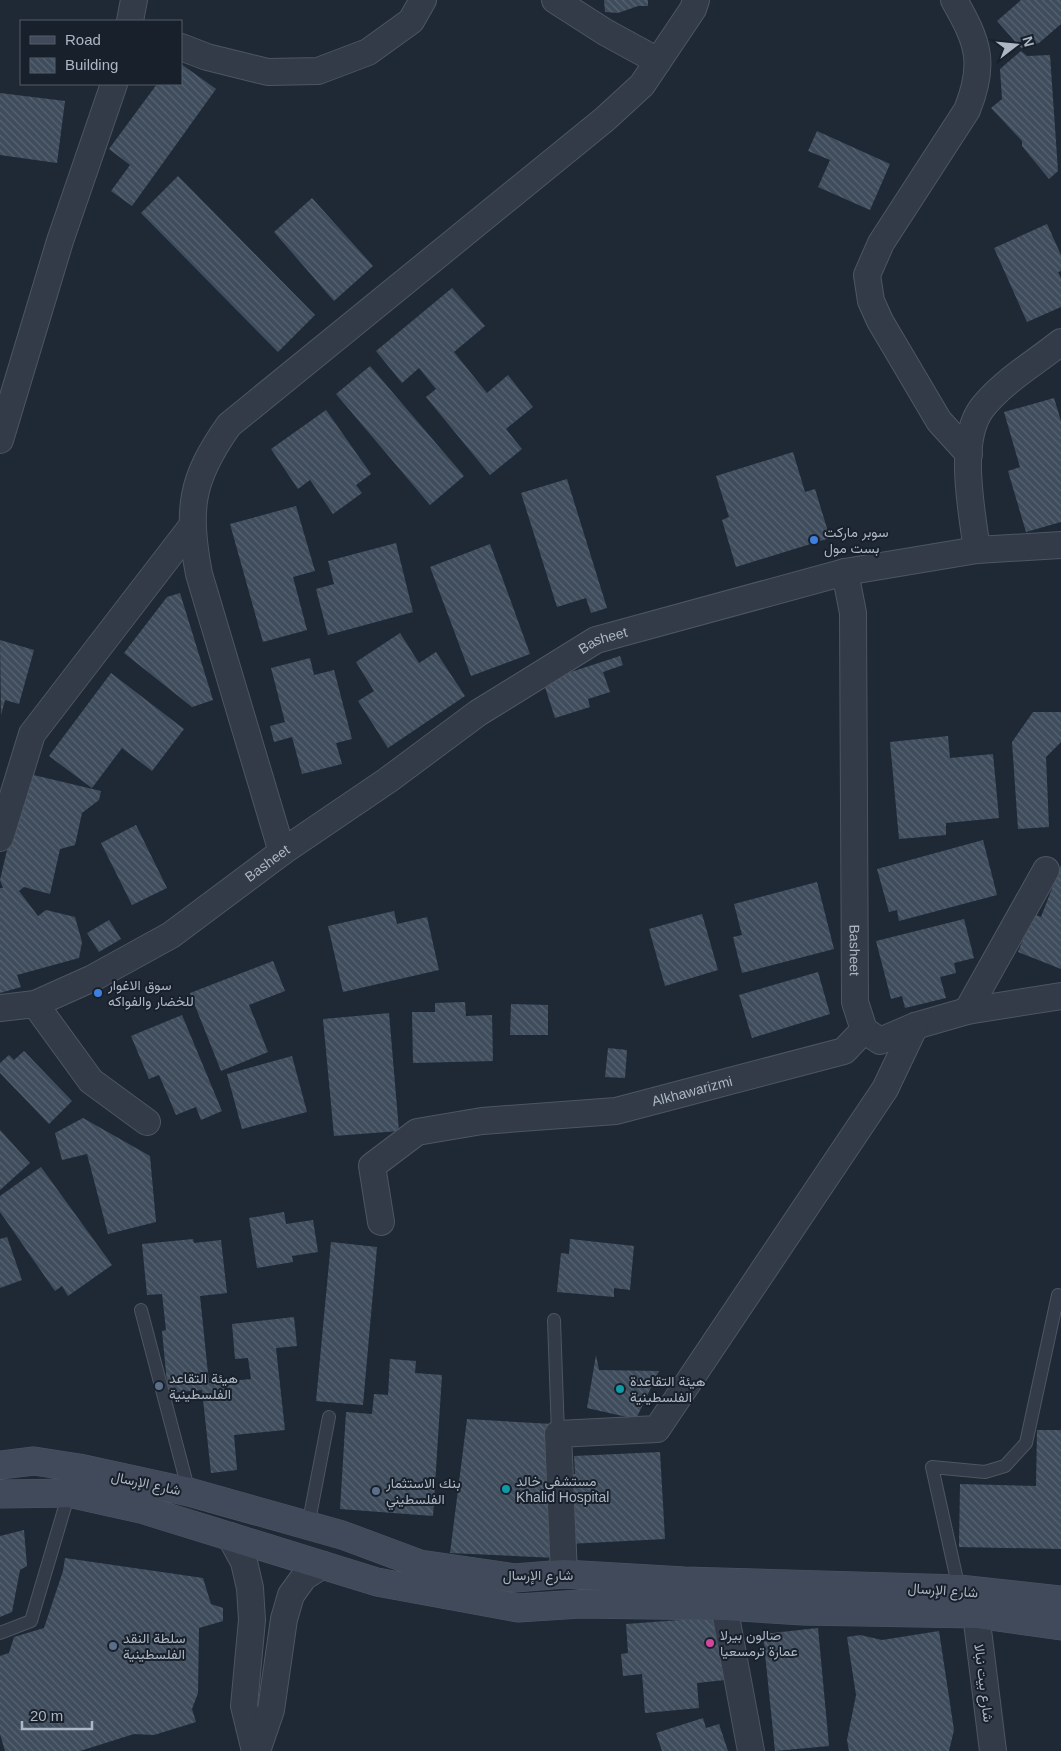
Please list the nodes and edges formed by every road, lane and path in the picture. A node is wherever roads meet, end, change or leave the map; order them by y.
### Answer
1 (134, 0) edge
2 (424, 0) edge
3 (696, 0) edge
4 (954, 0) edge
5 (569, 4) edge
6 (130, 20) edge
7 (182, 47) edge
8 (658, 61) junction
9 (114, 85) edge
10 (1061, 342) edge
11 (0, 440) edge
12 (969, 454) junction
13 (192, 526) junction
14 (1061, 545) edge
15 (977, 550) junction
16 (845, 572) junction
17 (0, 838) edge
18 (282, 852) junction
19 (1046, 870) dead end
20 (1061, 996) edge
21 (35, 1004) junction
22 (0, 1008) edge
23 (967, 1011) junction
24 (916, 1026) junction
25 (864, 1030) junction
26 (147, 1122) dead end
27 (381, 1222) dead end
28 (1058, 1295) dead end
29 (141, 1310) dead end
30 (554, 1320) dead end
31 (330, 1417) dead end
32 (558, 1434) junction
33 (0, 1465) edge
34 (189, 1492) junction
35 (69, 1493) junction
36 (0, 1494) edge
37 (308, 1526) junction
38 (230, 1536) junction
39 (323, 1564) junction
40 (564, 1574) junction
41 (969, 1598) junction
42 (1061, 1600) edge
43 (724, 1606) junction
44 (1061, 1626) edge
45 (0, 1633) edge
46 (256, 1751) edge
47 (750, 1751) edge
48 (993, 1751) edge

1 - 6 street
2 - 7 street
3 - 8 street
4 - 12 street
5 - 8 street
8 - 13 street
9 - 11 street
10 - 12 street
12 - 15 street
13 - 17 street
13 - 18 street
14 - 15 street
15 - 16 street
16 - 18 street, Basheet
16 - 25 street, Basheet
18 - 21 street, Basheet
19 - 23 street
20 - 23 street
21 - 22 street, Basheet
21 - 26 street
23 - 24 street
24 - 25 street
24 - 32 street
25 - 27 street, Alkhawarizmi
28 - 41 lane
29 - 34 lane
30 - 32 lane
31 - 37 lane
32 - 40 street
33 - 34 main road, شارع الإرسال
34 - 37 main road, شارع الإرسال
35 - 36 main road, شارع الإرسال
35 - 38 main road, شارع الإرسال
35 - 45 lane
37 - 40 main road, شارع الإرسال
38 - 39 main road, شارع الإرسال
38 - 46 street
39 - 43 main road, شارع الإرسال
39 - 46 street
40 - 41 main road, شارع الإرسال
41 - 42 main road, شارع الإرسال
41 - 43 main road, شارع الإرسال
41 - 44 main road, شارع الإرسال
41 - 48 street, شارع بيت نبالا
43 - 47 street

